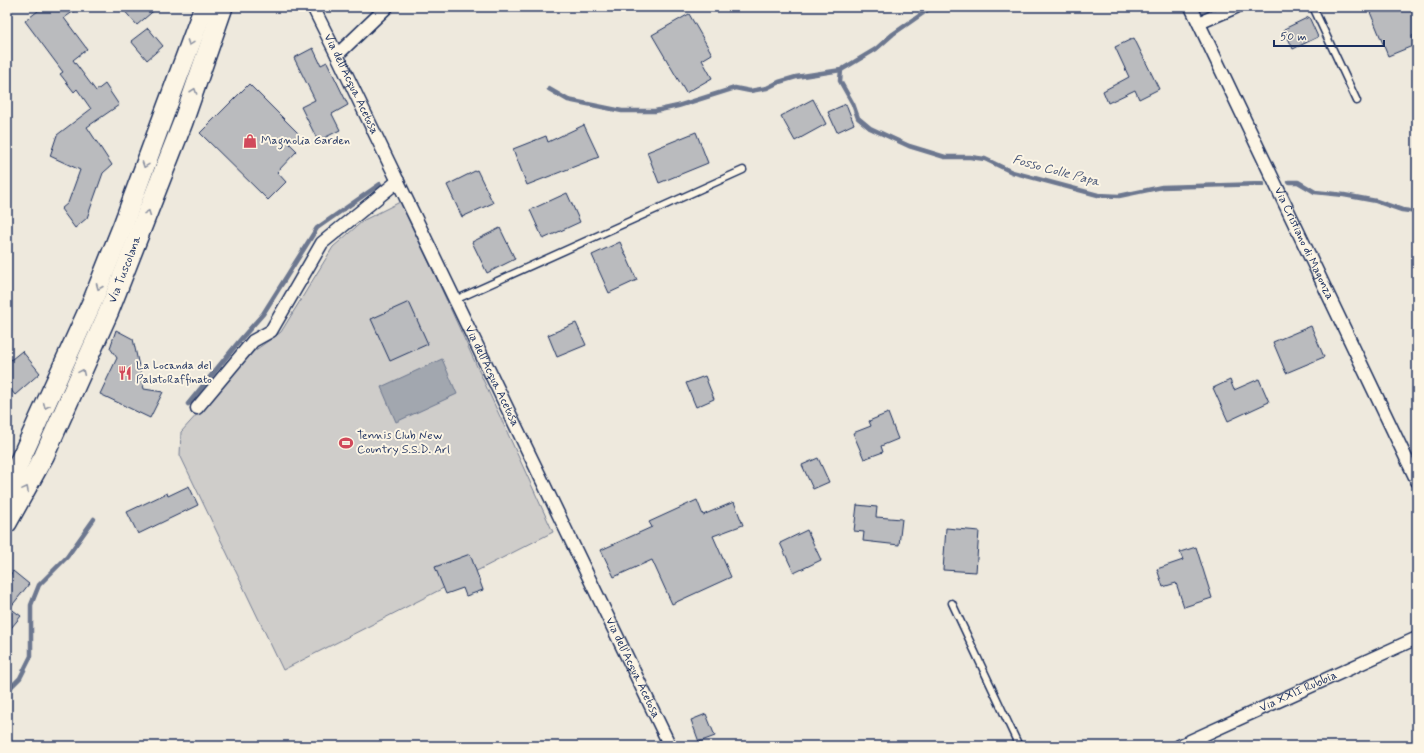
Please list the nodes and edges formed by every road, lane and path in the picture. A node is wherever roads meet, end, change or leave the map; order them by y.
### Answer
1 (204, 7) edge
2 (223, 7) edge
3 (313, 7) edge
4 (387, 7) edge
5 (1190, 7) edge
6 (1236, 7) edge
7 (1313, 7) edge
8 (1199, 23) junction
9 (337, 55) junction
10 (1357, 101) dead end
11 (743, 170) dead end
12 (398, 181) junction
13 (455, 300) junction
14 (197, 408) dead end
15 (1417, 481) edge
16 (7, 489) edge
17 (7, 523) edge
18 (952, 603) dead end
19 (1417, 638) edge
20 (670, 746) edge
21 (1019, 746) edge
22 (1179, 746) edge

1 -> 16 main road, Via Tuscolana
17 -> 2 main road, Via Tuscolana
3 - 9 street, Via dell'Acqua Acetosa
4 - 9 street
5 - 8 street, Via Cristiano di Magonza
6 - 8 street
7 - 10 lane
8 - 15 street, Via Cristiano di Magonza
9 - 12 street, Via dell'Acqua Acetosa
11 - 13 lane
12 - 13 street, Via dell'Acqua Acetosa
12 - 14 street
13 - 20 street, Via dell'Acqua Acetosa
18 - 21 lane
19 - 22 street, Via XXII Rubbia

